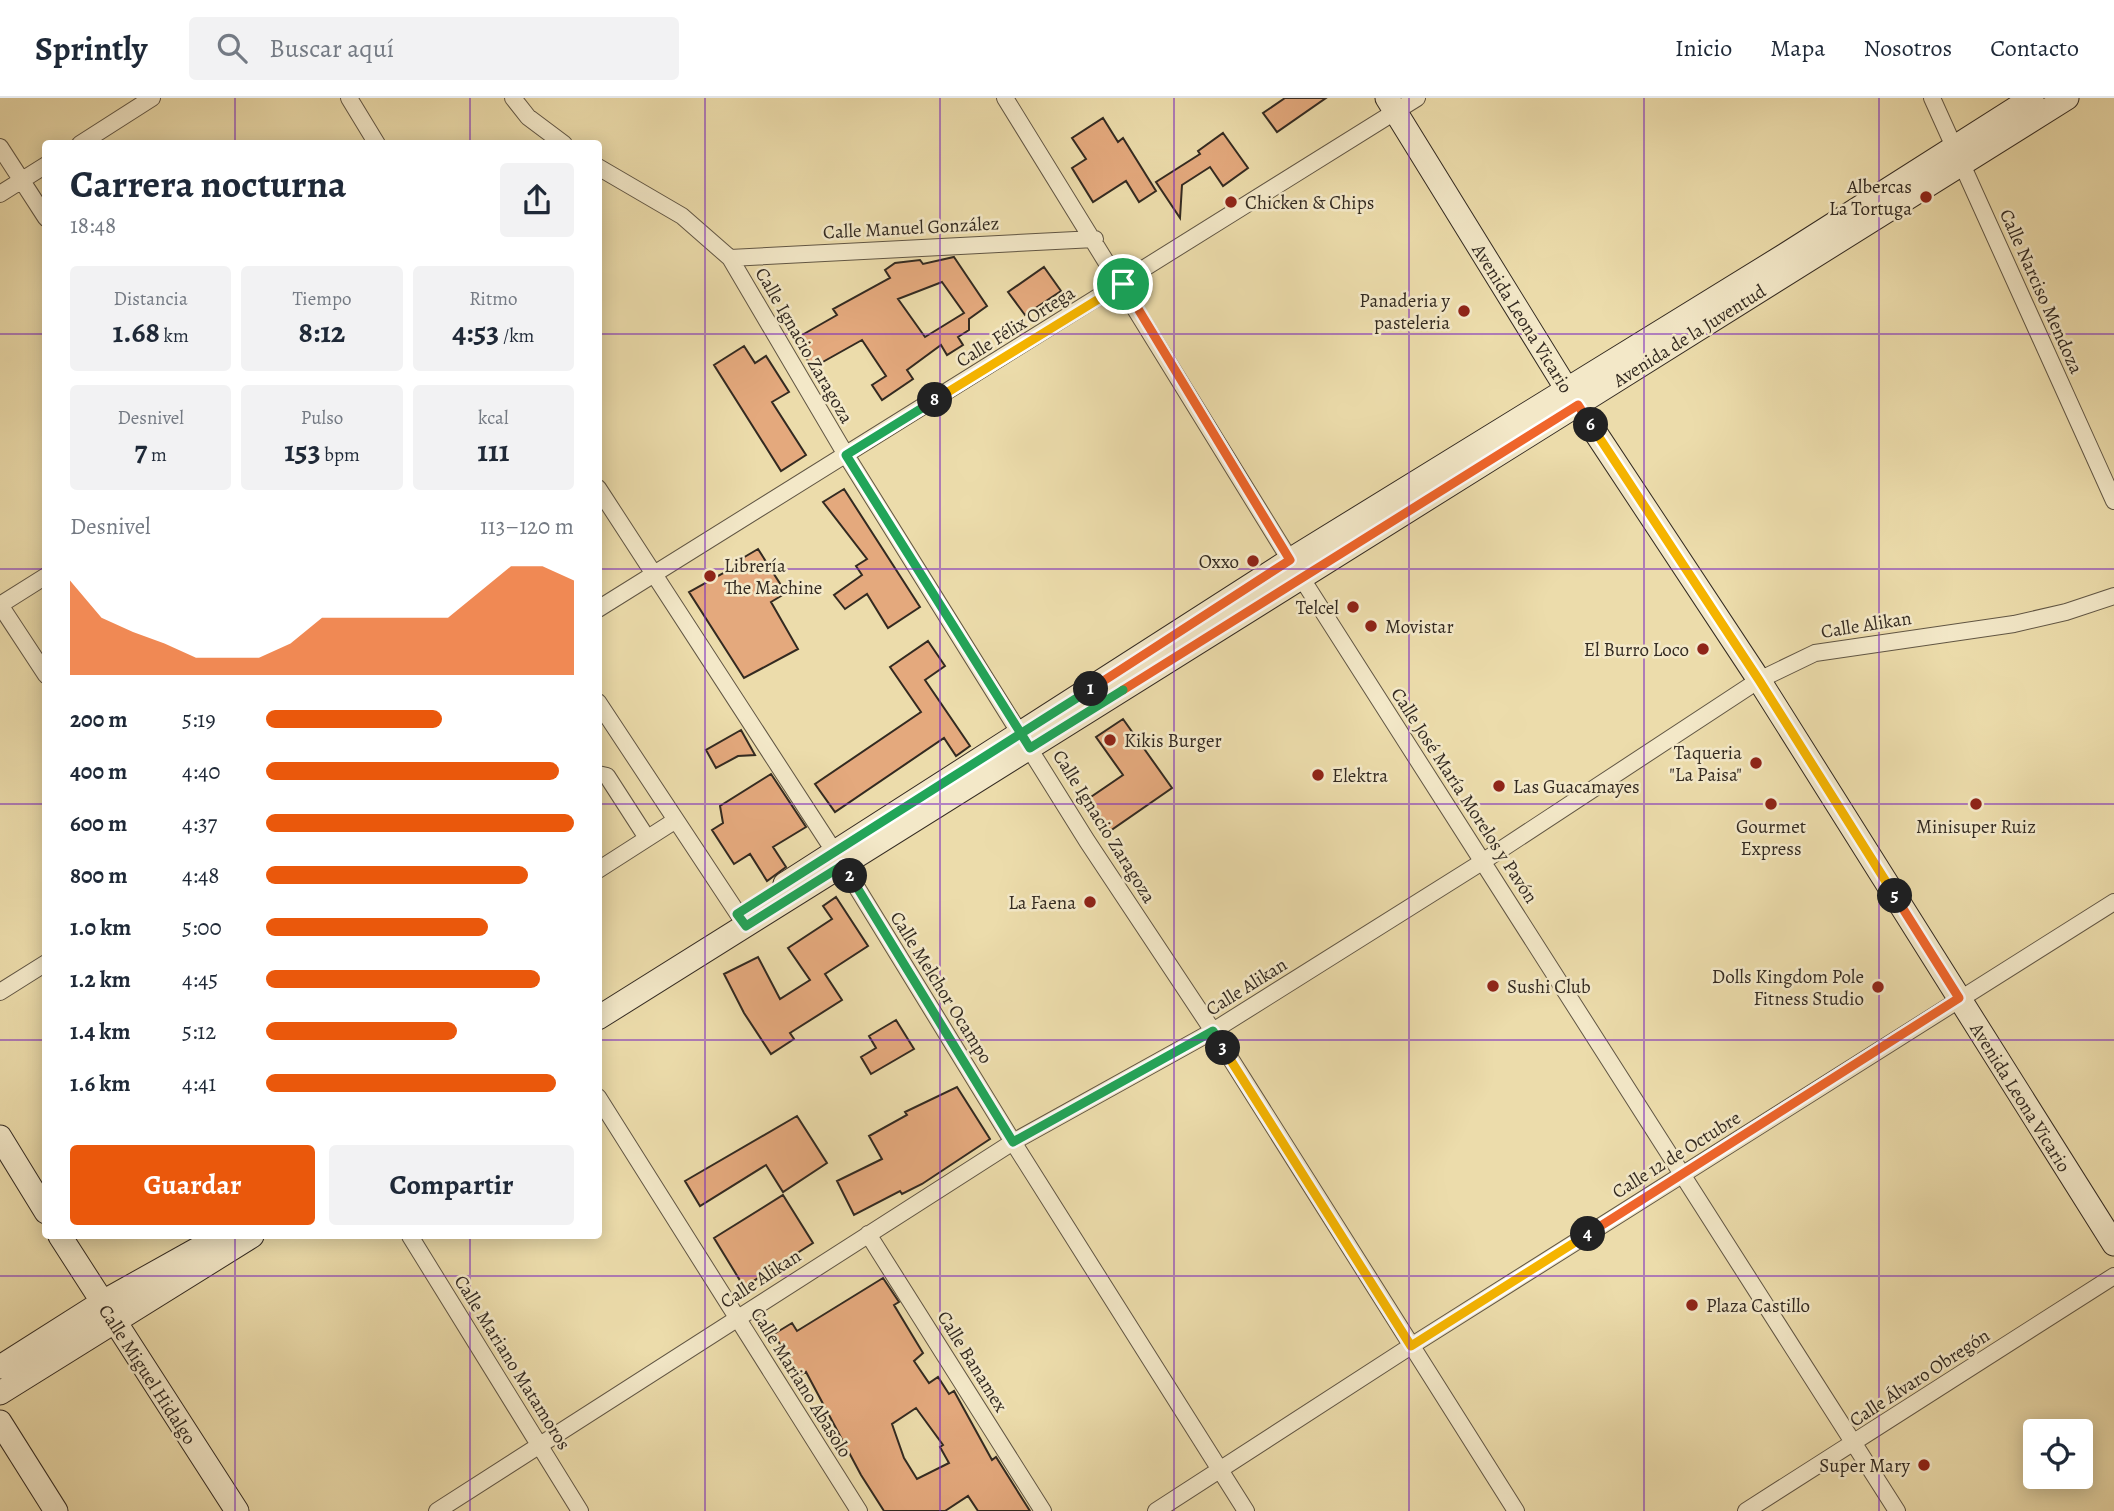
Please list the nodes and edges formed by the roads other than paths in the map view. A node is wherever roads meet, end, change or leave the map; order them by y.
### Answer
1 (152, 98) edge
2 (349, 98) edge
3 (513, 98) edge
4 (1005, 98) edge
5 (1417, 98) edge
6 (1932, 98) edge
7 (2032, 98) edge
8 (2067, 98) edge
9 (1391, 104) edge
10 (86, 140) edge
11 (375, 140) edge
12 (559, 140) edge
13 (0, 147) edge
14 (1958, 155) junction
15 (42, 168) edge
16 (602, 169) edge
17 (22, 180) junction
18 (0, 194) edge
19 (42, 212) edge
20 (1095, 239) junction
21 (730, 258) junction
22 (1123, 284) junction
23 (1572, 397) junction
24 (846, 455) junction
25 (602, 494) edge
26 (2114, 501) edge
27 (1296, 569) junction
28 (654, 575) junction
29 (42, 579) edge
30 (2114, 596) edge
31 (0, 605) edge
32 (602, 607) edge
33 (42, 668) edge
34 (1759, 680) junction
35 (602, 708) edge
36 (1026, 740) junction
37 (602, 775) edge
38 (676, 820) junction
39 (647, 838) junction
40 (838, 858) junction
41 (1482, 862) junction
42 (602, 867) edge
43 (2114, 902) edge
44 (742, 920) junction
45 (42, 966) edge
46 (0, 992) edge
47 (602, 998) edge
48 (1959, 998) junction
49 (602, 1015) edge
50 (1213, 1031) junction
51 (602, 1103) edge
52 (0, 1138) edge
53 (1013, 1142) junction
54 (1684, 1174) junction
55 (42, 1206) edge
56 (868, 1234) junction
57 (62, 1239) edge
58 (217, 1239) edge
59 (246, 1239) edge
60 (412, 1239) edge
61 (2114, 1244) edge
62 (2114, 1276) edge
63 (108, 1313) junction
64 (736, 1318) junction
65 (1411, 1346) junction
66 (0, 1367) edge
67 (0, 1394) edge
68 (0, 1422) edge
69 (1854, 1443) junction
70 (540, 1447) junction
71 (1218, 1469) junction
72 (56, 1511) edge
73 (237, 1511) edge
74 (437, 1511) edge
75 (580, 1511) edge
76 (859, 1511) edge
77 (1042, 1511) edge
78 (1156, 1511) edge
79 (1246, 1511) edge
80 (1516, 1511) edge
81 (1746, 1511) edge
82 (1897, 1511) edge

1 - 10 street
2 - 11 street
3 - 12 street
4 - 20 street, Calle José María Morelos y Pavón
5 - 9 street, Calle Félix Ortega
6 - 14 street, Calle Narciso Mendoza
7 - 14 street, Avenida de la Juventud
8 - 14 street, Avenida de la Juventud
9 - 22 street, Calle Félix Ortega
9 - 23 street, Avenida Leona Vicario
13 - 17 street
14 - 23 street, Avenida de la Juventud
14 - 26 street, Calle Narciso Mendoza
15 - 17 street
16 - 21 street, Calle Ignacio Zaragoza
17 - 18 street
17 - 19 street
20 - 21 street, Calle Manuel González
20 - 22 street, Calle José María Morelos y Pavón
21 - 24 street, Calle Ignacio Zaragoza
22 - 24 street, Calle Félix Ortega
22 - 27 street, Calle José María Morelos y Pavón
23 - 27 street, Avenida de la Juventud
23 - 34 street, Avenida Leona Vicario
24 - 28 street, Calle Félix Ortega
24 - 36 street, Calle Ignacio Zaragoza
25 - 28 street, Calle Melchor Ocampo
27 - 36 street, Avenida de la Juventud
27 - 41 street, Calle José María Morelos y Pavón
28 - 32 street, Calle Félix Ortega
28 - 40 street, Calle Melchor Ocampo
29 - 31 street
30 - 34 street, Calle Alikan
31 - 33 street
34 - 41 street, Calle Alikan
34 - 48 street, Avenida Leona Vicario
35 - 38 street
36 - 40 street, Avenida de la Juventud
36 - 50 street, Calle Ignacio Zaragoza
37 - 39 street
38 - 39 street
38 - 44 street
39 - 42 street
40 - 44 street, Avenida de la Juventud
40 - 53 street, Calle Melchor Ocampo
41 - 50 street, Calle Alikan
41 - 54 street, Calle José María Morelos y Pavón
43 - 48 street, Calle 12 de Octubre
44 - 47 street, Avenida de la Juventud
44 - 49 street, Avenida de la Juventud
45 - 46 street
48 - 54 street, Calle 12 de Octubre
48 - 61 street, Avenida Leona Vicario
50 - 53 street, Calle Alikan
50 - 65 street, Calle Ignacio Zaragoza
51 - 64 street, Calle Mariano Abasolo
52 - 55 street
53 - 56 street, Calle Alikan
53 - 71 street, Calle Melchor Ocampo
54 - 65 street, Calle 12 de Octubre
54 - 69 street, Calle José María Morelos y Pavón
56 - 64 street, Calle Alikan
56 - 77 street, Calle Banamex
57 - 63 street, Calle Miguel Hidalgo
58 - 63 street
59 - 63 street
60 - 70 street, Calle Mariano Matamoros
62 - 69 street, Calle Álvaro Obregón
63 - 66 street
63 - 67 street
63 - 73 street, Calle Miguel Hidalgo
64 - 70 street, Calle Alikan
64 - 76 street, Calle Mariano Abasolo
65 - 71 street, Calle 12 de Octubre
65 - 80 street, Calle Ignacio Zaragoza
68 - 72 street
69 - 81 street, Calle Álvaro Obregón
69 - 82 street, Calle José María Morelos y Pavón
70 - 74 street, Calle Alikan
70 - 75 street, Calle Mariano Matamoros
71 - 78 street, Calle 12 de Octubre
71 - 79 street, Calle Melchor Ocampo

